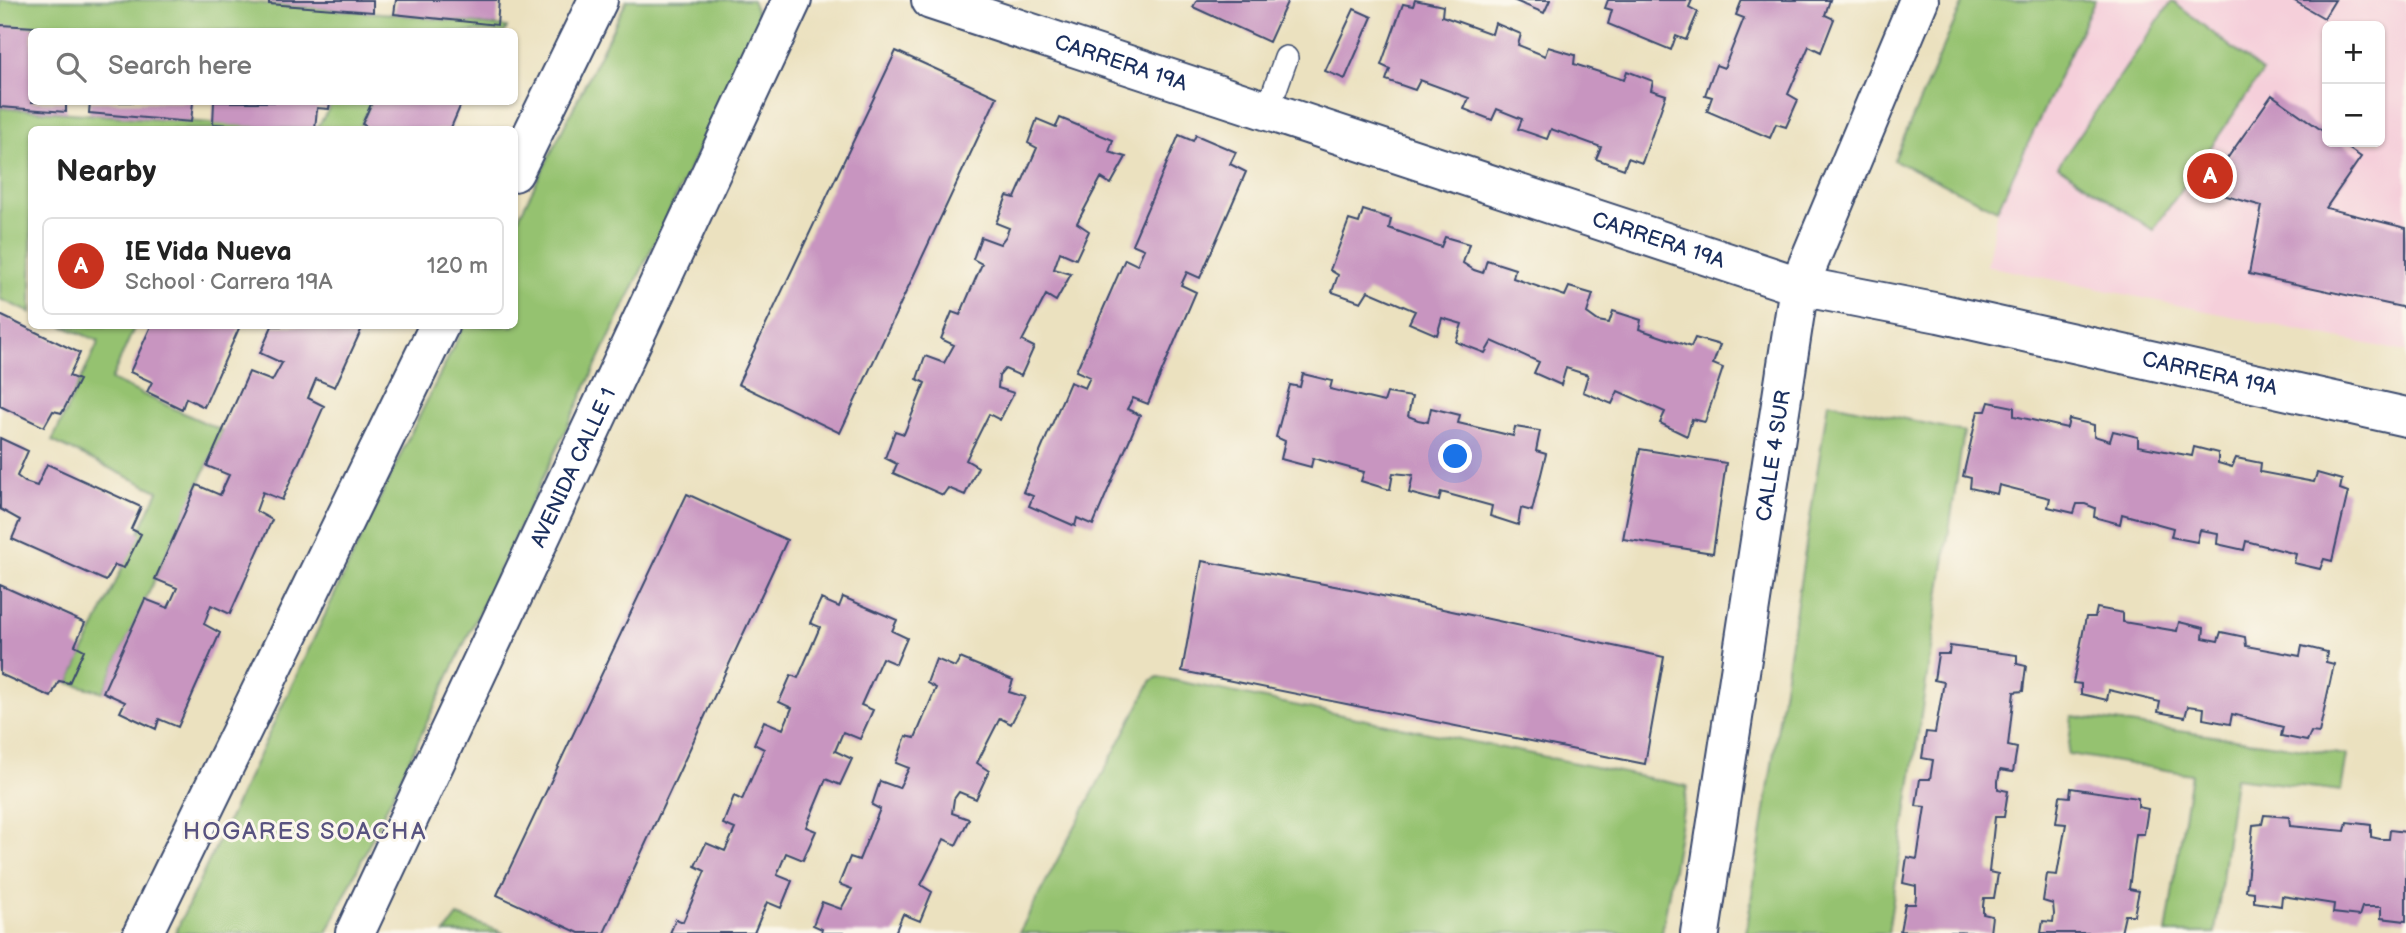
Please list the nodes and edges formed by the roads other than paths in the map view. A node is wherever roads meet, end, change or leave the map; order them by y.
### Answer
1 (598, 0) edge
2 (792, 0) edge
3 (931, 0) edge
4 (1919, 0) edge
5 (1286, 58) dead end
6 (1267, 112) junction
7 (518, 164) edge
8 (1799, 285) junction
9 (438, 329) edge
10 (2406, 417) edge
11 (143, 933) edge
12 (355, 933) edge
13 (1700, 933) edge

1 - 7 main road
2 - 12 main road, AVENIDA CALLE 1
3 - 6 main road, CARRERA 19A
4 - 8 main road, CALLE 4 SUR
5 - 6 lane
6 - 8 main road, CARRERA 19A
8 - 10 main road, CARRERA 19A
8 - 13 main road, CALLE 4 SUR
9 - 11 main road

